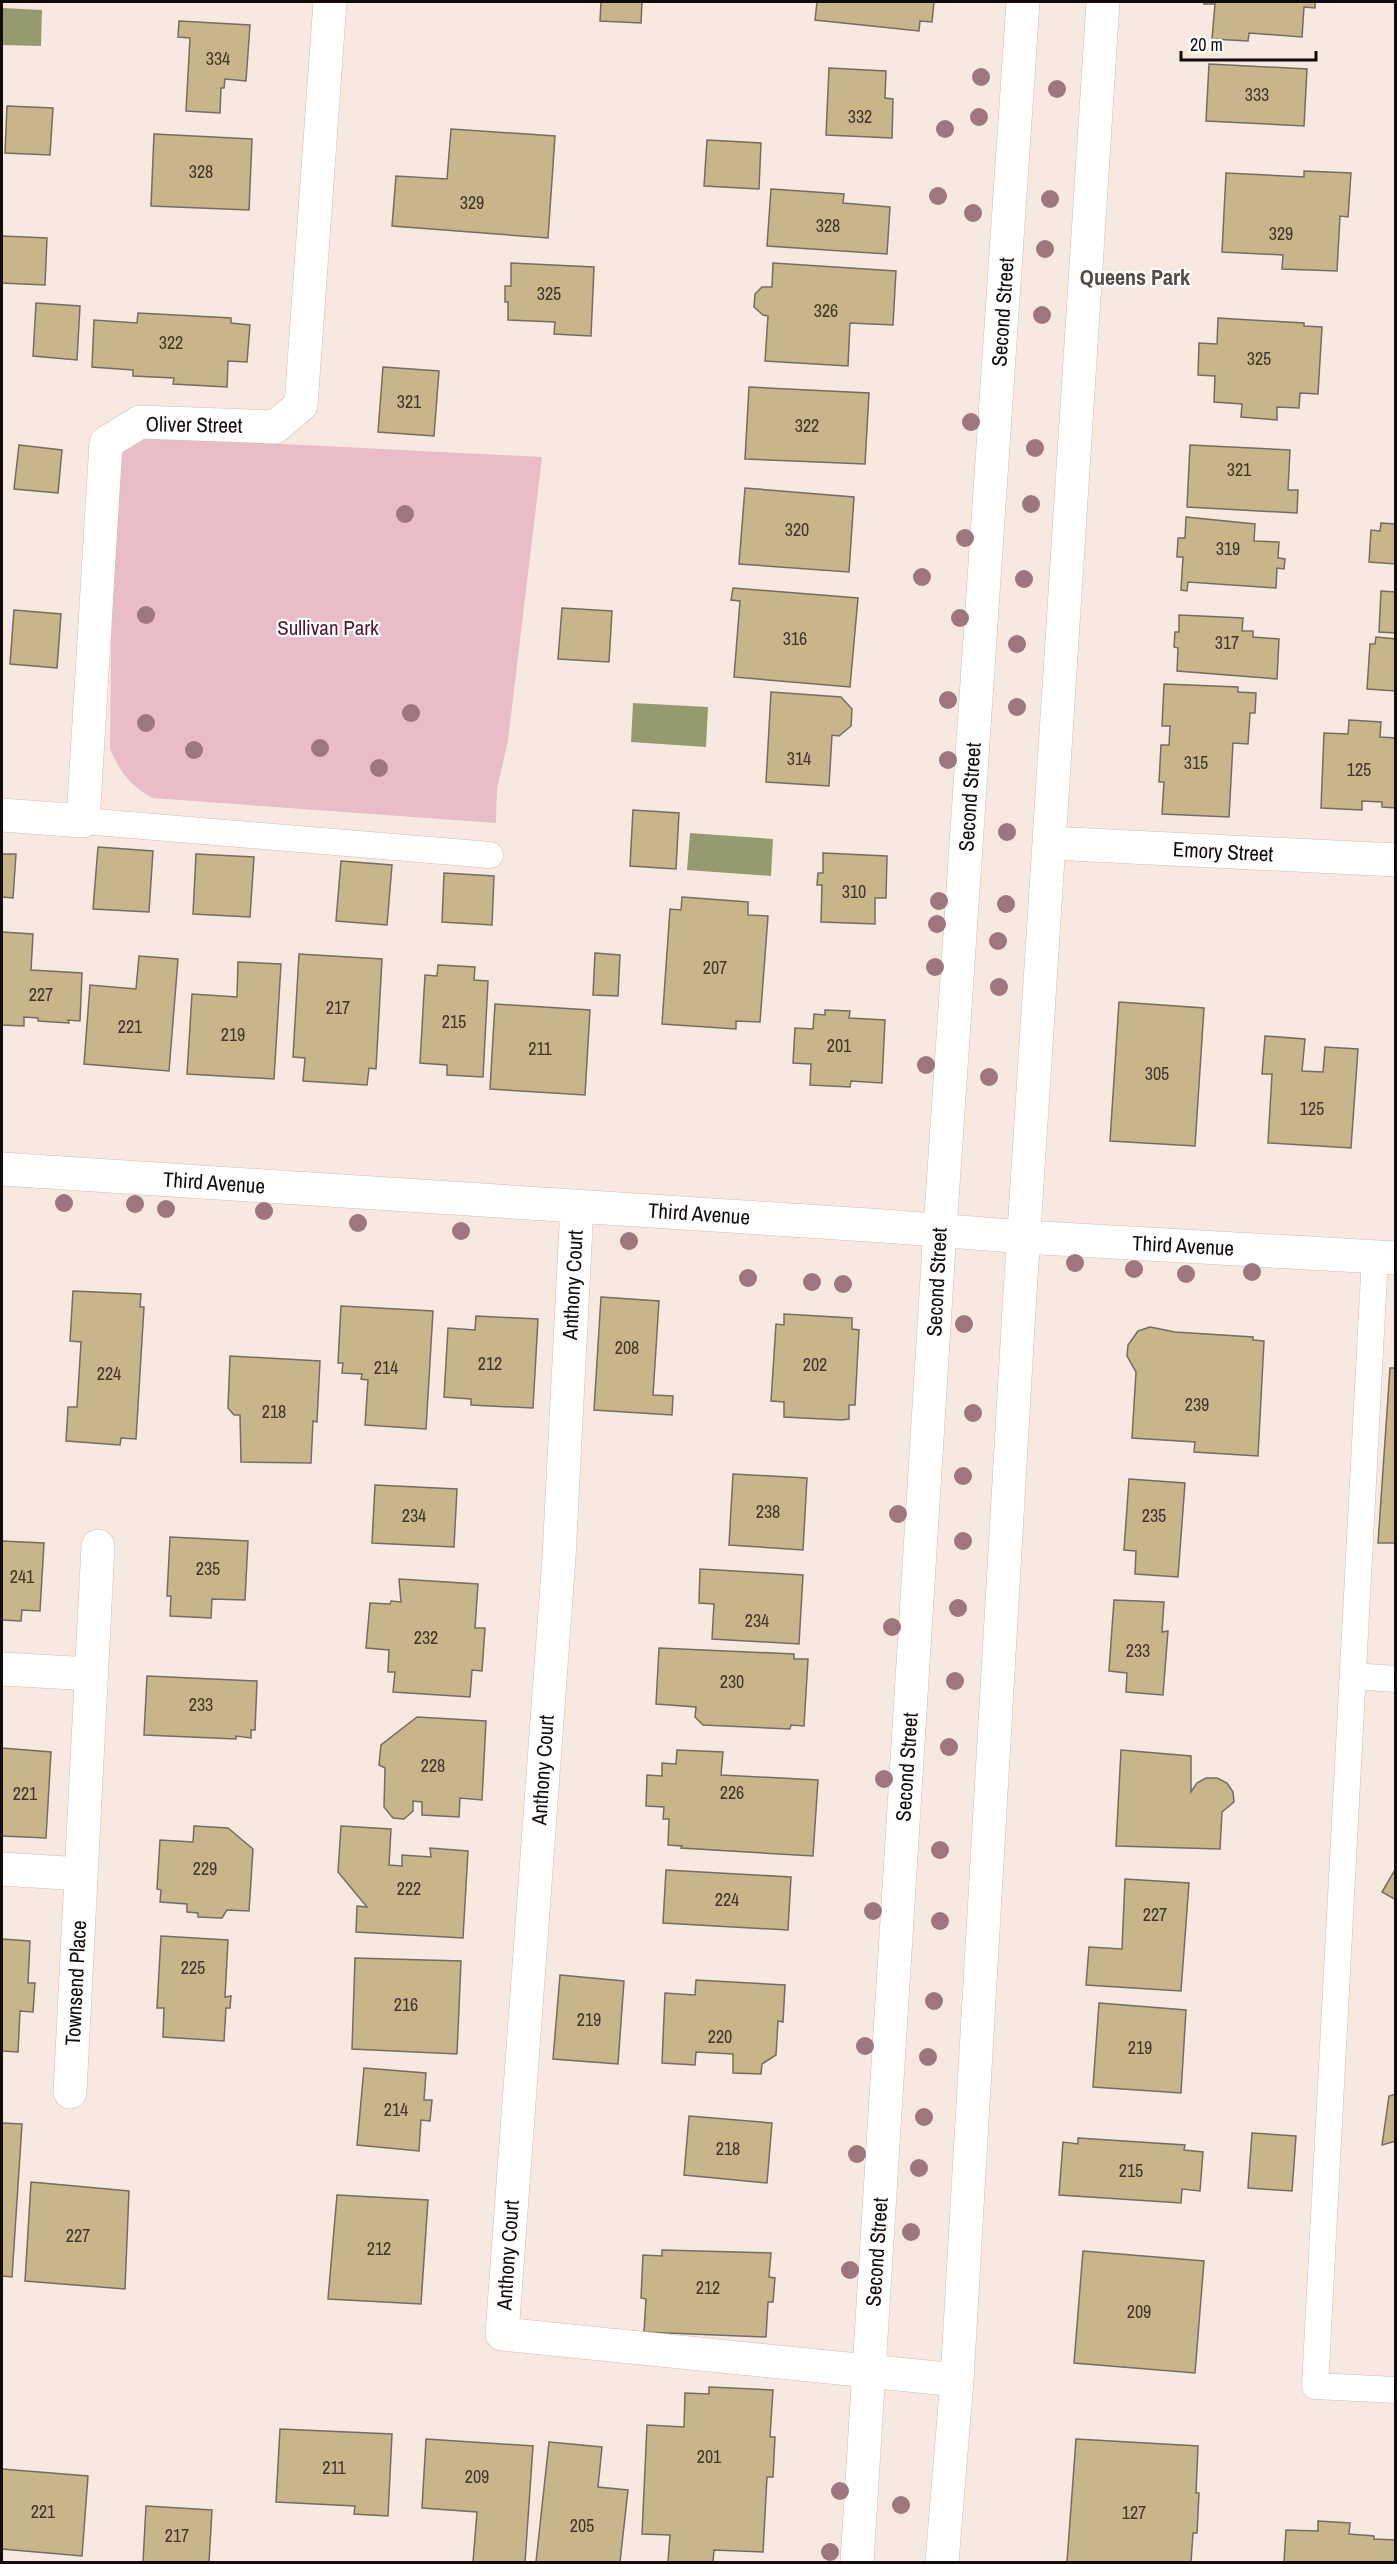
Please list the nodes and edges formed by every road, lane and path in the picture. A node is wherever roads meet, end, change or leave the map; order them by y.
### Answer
1 (330, 2) edge
2 (1023, 2) edge
3 (1104, 2) edge
4 (2, 815) edge
5 (83, 821) junction
6 (1050, 843) junction
7 (490, 855) dead end
8 (1395, 860) edge
9 (2, 1169) edge
10 (577, 1206) junction
11 (940, 1230) junction
12 (1024, 1238) junction
13 (1385, 1257) edge
14 (98, 1546) dead end
15 (2, 1669) edge
16 (91, 1674) junction
17 (1353, 1676) junction
18 (1395, 1679) edge
19 (2, 1869) edge
20 (81, 1874) junction
21 (70, 2092) dead end
22 (869, 2370) junction
23 (957, 2380) junction
24 (1395, 2390) edge
25 (857, 2562) edge
26 (942, 2562) edge

1 - 5 street, Oliver Street
2 - 11 street, Second Street
3 - 6 street
4 - 5 street
5 - 7 lane
6 - 8 street, Emory Street
6 - 12 street
9 - 10 street, Third Avenue
10 - 11 street, Third Avenue
10 - 22 street, Anthony Court
11 - 12 street, Third Avenue
11 - 22 street, Second Street
12 - 13 street, Third Avenue
12 - 23 street
13 - 17 lane
14 - 16 street, Townsend Place
15 - 16 street
16 - 20 street, Townsend Place
17 - 18 lane
17 - 24 lane
19 - 20 street
20 - 21 street, Townsend Place
22 - 23 street
22 - 25 street, Second Street
23 - 26 street

